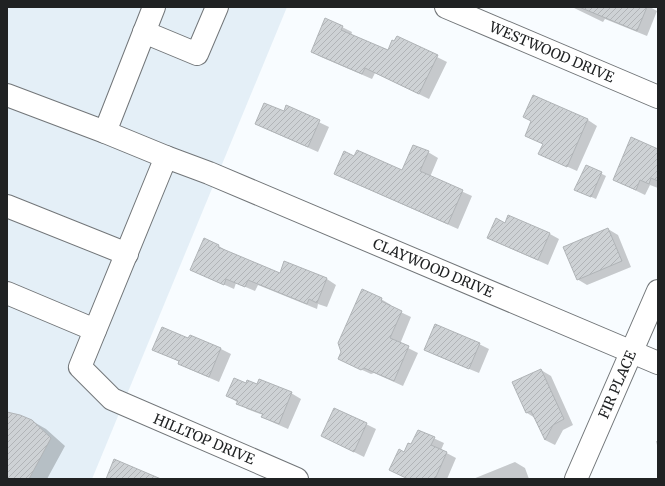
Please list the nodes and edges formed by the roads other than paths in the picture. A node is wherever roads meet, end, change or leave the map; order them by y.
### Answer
1 (154, 7) edge
2 (217, 7) edge
3 (446, 7) edge
4 (144, 32) junction
5 (7, 95) edge
6 (658, 97) edge
7 (105, 132) junction
8 (166, 157) junction
9 (7, 206) edge
10 (127, 254) junction
11 (658, 291) edge
12 (7, 293) edge
13 (95, 330) junction
14 (632, 352) junction
15 (658, 363) edge
16 (297, 479) edge
17 (576, 479) edge

1 - 4 street
2 - 4 street
3 - 6 street, WESTWOOD DRIVE
4 - 7 street
5 - 7 street, CLAYWOOD DRIVE
7 - 8 street, CLAYWOOD DRIVE
8 - 10 street
8 - 14 street, CLAYWOOD DRIVE
9 - 10 street
10 - 13 street
11 - 14 street, FIR PLACE
12 - 13 street
13 - 16 street, HILLTOP DRIVE
14 - 15 street, CLAYWOOD DRIVE
14 - 17 street, FIR PLACE

